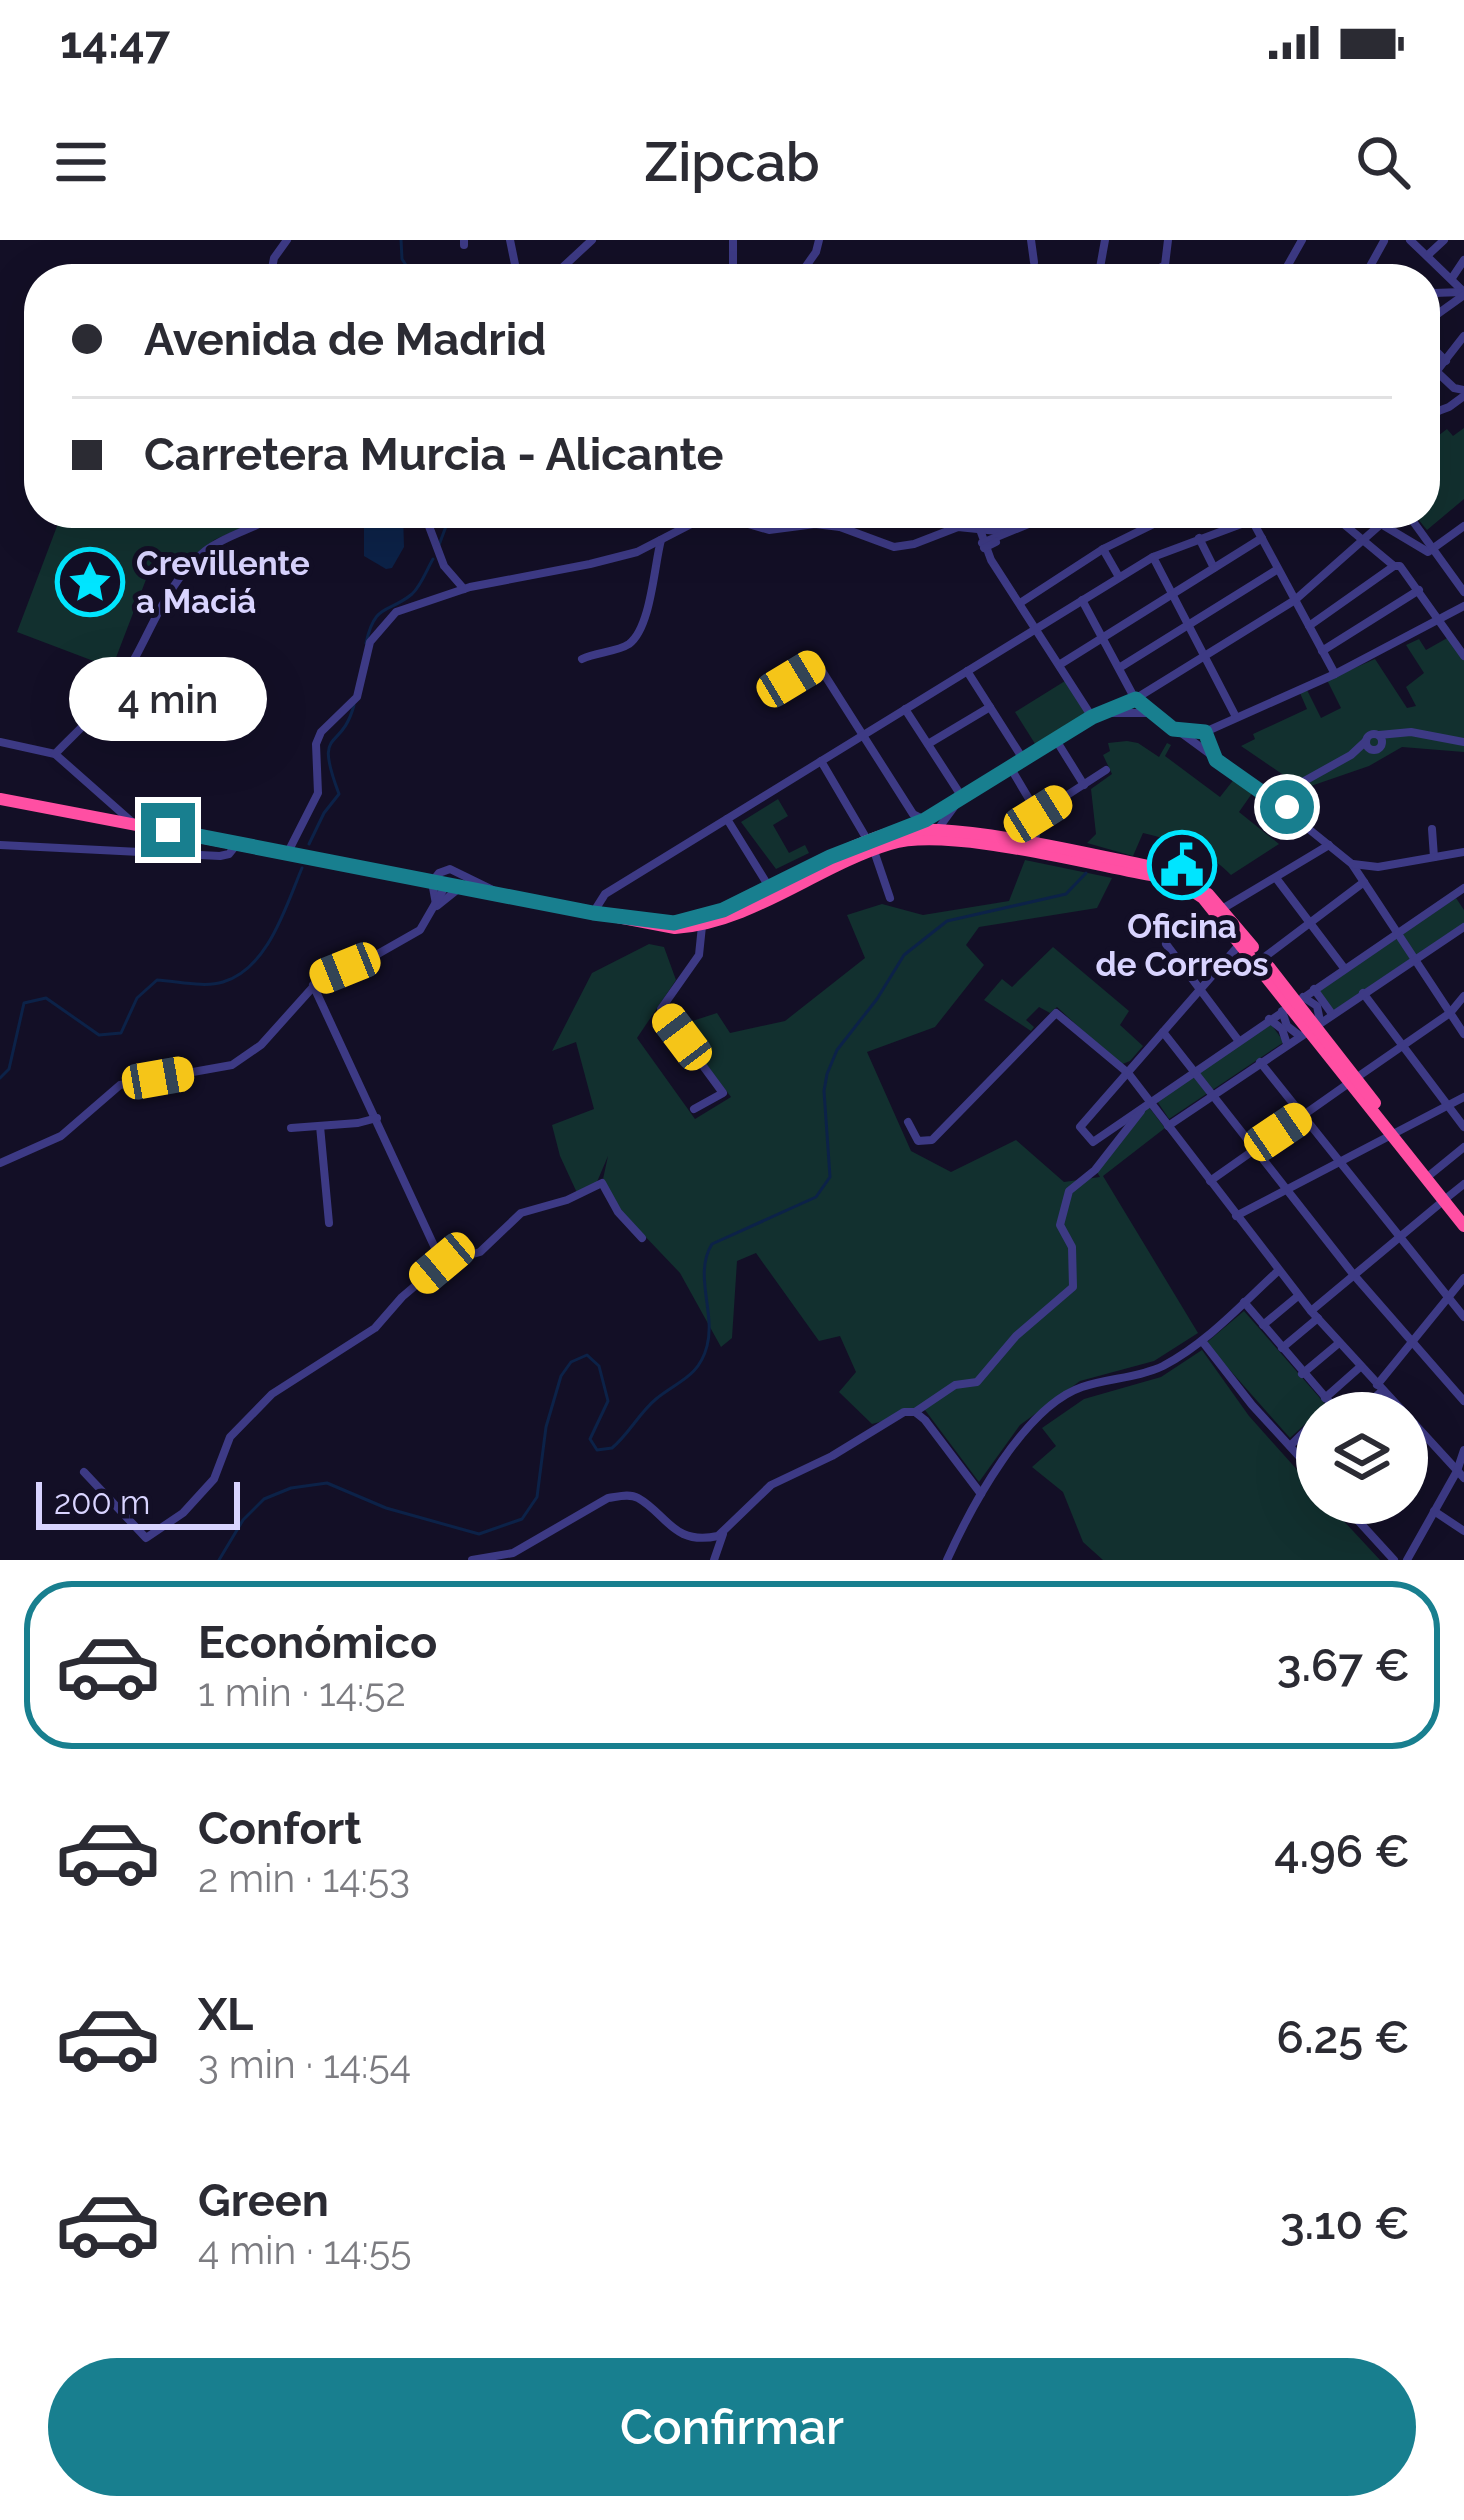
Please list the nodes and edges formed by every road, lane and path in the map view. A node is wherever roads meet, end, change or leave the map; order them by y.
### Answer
1 (592, 240) edge
2 (1031, 240) edge
3 (1410, 240) edge
4 (1432, 240) edge
5 (1444, 240) edge
6 (1429, 254) junction
7 (1464, 260) edge
8 (1034, 262) dead end
9 (566, 264) edge
10 (1439, 264) edge
11 (1440, 265) edge
12 (1452, 278) junction
13 (1464, 293) edge
14 (1464, 336) edge
15 (1440, 355) edge
16 (1446, 361) junction
17 (1440, 368) edge
18 (1440, 375) edge
19 (1464, 393) edge
20 (255, 528) edge
21 (429, 528) edge
22 (683, 528) edge
23 (852, 528) edge
24 (955, 528) edge
25 (963, 528) edge
26 (977, 528) edge
27 (1014, 528) edge
28 (1146, 528) edge
29 (1221, 528) edge
30 (1256, 528) edge
31 (1349, 528) edge
32 (1376, 528) edge
33 (1388, 528) edge
34 (1418, 528) edge
35 (1463, 529) edge
36 (978, 531) junction
37 (1006, 532) junction
38 (662, 538) junction
39 (1199, 538) junction
40 (1262, 538) junction
41 (1363, 540) junction
42 (996, 542) junction
43 (983, 545) junction
44 (1103, 549) junction
45 (1433, 549) junction
46 (1153, 557) junction
47 (991, 560) junction
48 (1394, 566) junction
49 (1214, 568) junction
50 (1278, 569) junction
51 (1119, 577) junction
52 (464, 589) junction
53 (1419, 590) junction
54 (1464, 592) edge
55 (1172, 595) junction
56 (1082, 600) junction
57 (1294, 600) junction
58 (1020, 603) junction
59 (1464, 606) edge
60 (1442, 621) junction
61 (1188, 626) junction
62 (1309, 626) junction
63 (1036, 628) junction
64 (1103, 638) junction
65 (1322, 651) junction
66 (1204, 656) junction
67 (1464, 656) edge
68 (582, 659) dead end
69 (1059, 665) junction
70 (1119, 668) junction
71 (967, 671) junction
72 (1335, 674) junction
73 (766, 694) dead end
74 (1136, 699) junction
75 (990, 707) junction
76 (905, 709) junction
77 (1124, 710) junction
78 (1153, 713) junction
79 (1092, 717) junction
80 (1236, 717) junction
81 (1173, 729) junction
82 (1205, 732) junction
83 (862, 736) junction
84 (1056, 740) junction
85 (0, 742) edge
86 (1464, 742) edge
87 (1193, 743) junction
88 (928, 744) junction
89 (55, 754) junction
90 (1023, 759) junction
91 (1216, 760) junction
92 (821, 761) junction
93 (1010, 767) junction
94 (1106, 770) dead end
95 (1084, 784) junction
96 (1290, 789) junction
97 (962, 797) junction
98 (1270, 798) junction
99 (0, 799) edge
100 (1284, 809) junction
101 (952, 810) junction
102 (939, 811) junction
103 (1038, 814) junction
104 (727, 819) junction
105 (925, 820) junction
106 (133, 824) junction
107 (1432, 829) dead end
108 (961, 832) junction
109 (907, 834) junction
110 (942, 834) junction
111 (238, 843) junction
112 (0, 844) edge
113 (871, 845) junction
114 (1035, 845) junction
115 (1329, 845) junction
116 (288, 852) junction
117 (1464, 852) edge
118 (1434, 856) junction
119 (1352, 864) junction
120 (1276, 878) junction
121 (1364, 882) junction
122 (439, 883) junction
123 (768, 885) junction
124 (462, 886) junction
125 (1464, 888) edge
126 (505, 895) junction
127 (890, 898) dead end
128 (436, 908) junction
129 (1220, 911) junction
130 (593, 913) junction
131 (649, 922) junction
132 (1310, 923) junction
133 (703, 926) junction
134 (1464, 927) edge
135 (1398, 931) junction
136 (1166, 944) dead end
137 (1240, 944) junction
138 (1417, 958) junction
139 (1262, 959) junction
140 (1344, 968) junction
141 (313, 985) junction
142 (1200, 989) junction
143 (1314, 989) junction
144 (1363, 993) junction
145 (1464, 996) edge
146 (1292, 1004) junction
147 (1450, 1012) junction
148 (1332, 1014) junction
149 (1269, 1019) junction
150 (1311, 1029) junction
151 (1163, 1033) junction
152 (1464, 1034) edge
153 (1238, 1040) junction
154 (1287, 1044) junction
155 (1403, 1046) junction
156 (1260, 1062) junction
157 (1194, 1071) junction
158 (1128, 1072) junction
159 (1352, 1081) junction
160 (1212, 1095) junction
161 (1464, 1096) edge
162 (1149, 1101) junction
163 (1448, 1106) junction
164 (694, 1109) dead end
165 (1302, 1116) junction
166 (377, 1118) junction
167 (908, 1122) dead end
168 (320, 1126) junction
169 (1168, 1126) junction
170 (1464, 1127) edge
171 (291, 1128) dead end
172 (1394, 1134) junction
173 (1464, 1147) edge
174 (1254, 1148) junction
175 (1339, 1162) junction
176 (0, 1163) edge
177 (1431, 1174) junction
178 (1210, 1180) junction
179 (1464, 1184) edge
180 (1287, 1189) junction
181 (1446, 1198) junction
182 (1464, 1214) edge
183 (1236, 1216) junction
184 (329, 1223) dead end
185 (1464, 1226) edge
186 (1398, 1237) junction
187 (642, 1238) dead end
188 (442, 1263) junction
189 (1278, 1271) junction
190 (1353, 1274) junction
191 (1464, 1278) edge
192 (1298, 1296) junction
193 (1448, 1298) junction
194 (1244, 1303) junction
195 (1314, 1314) junction
196 (1464, 1317) edge
197 (1263, 1325) junction
198 (1412, 1340) junction
199 (1202, 1341) junction
200 (1339, 1342) junction
201 (1282, 1349) junction
202 (1360, 1367) junction
203 (1302, 1374) junction
204 (1380, 1388) junction
205 (1319, 1392) edge
206 (1336, 1392) edge
207 (1376, 1392) edge
208 (1384, 1392) edge
209 (1464, 1401) edge
210 (914, 1412) junction
211 (1428, 1439) edge
212 (1296, 1440) edge
213 (1290, 1446) junction
214 (1464, 1450) edge
215 (1296, 1453) edge
216 (84, 1472) dead end
217 (1461, 1474) edge
218 (981, 1494) junction
219 (1435, 1511) junction
220 (1361, 1524) edge
221 (1464, 1531) edge
222 (723, 1532) junction
223 (472, 1560) edge
224 (714, 1560) edge
225 (947, 1560) edge
226 (1394, 1560) edge
227 (1407, 1560) edge

1 - 9 street
2 - 8 street
3 - 6 street
4 - 6 street
5 - 6 street
6 - 10 street
7 - 12 street
11 - 12 street
12 - 13 street
14 - 16 street
15 - 16 street
16 - 17 street
18 - 19 street
20 - 89 street
21 - 52 street
22 - 38 street
23 - 24 street
25 - 36 street
26 - 36 street
27 - 37 street
28 - 44 street
29 - 39 street
30 - 40 street
31 - 41 street
32 - 41 street
33 - 45 street
34 - 45 street
35 - 45 street
36 - 37 street
36 - 43 street
37 - 42 street
37 - 43 street
38 - 52 street
38 - 68 street
39 - 46 street
39 - 49 street
40 - 49 street
40 - 50 street
41 - 48 street
41 - 57 street
42 - 43 street
42 - 47 street
43 - 47 street
44 - 51 street
44 - 58 street
45 - 54 street
46 - 51 street
46 - 55 street
47 - 58 street
48 - 53 street
48 - 62 street
49 - 55 street
50 - 57 street
50 - 61 street
51 - 56 street
52 - 116 street
53 - 60 street
53 - 65 street
55 - 61 street
55 - 64 street
56 - 63 street
56 - 64 street
57 - 62 street
57 - 66 street
58 - 63 street
59 - 60 street
60 - 67 street
60 - 72 street
61 - 66 street
61 - 70 street
62 - 65 street
63 - 69 street
63 - 71 street
64 - 69 street
64 - 70 street
65 - 72 street
66 - 74 street
66 - 80 street
69 - 79 street
70 - 74 street
71 - 75 street
71 - 76 street
72 - 80 street
73 - 83 street
74 - 77 street
74 - 78 street
74 - 79 street
75 - 88 street
75 - 90 street
76 - 83 street
76 - 88 street
77 - 78 street
77 - 79 street
78 - 81 street
79 - 84 street
80 - 82 street
81 - 82 street
81 - 87 street
82 - 87 street
82 - 91 street
83 - 92 street
83 - 105 street
84 - 90 street
84 - 95 street
85 - 89 street
86 - 96 street
87 - 91 street
88 - 97 street
89 - 106 street
90 - 93 street
91 - 98 street
92 - 104 street
92 - 113 street
93 - 97 street
93 - 103 street
94 - 95 street
95 - 103 street
96 - 98 street
96 - 100 street
97 - 101 street
97 - 102 street
98 - 100 street
99 - 106 highway
100 - 115 street
101 - 108 street
101 - 110 street
102 - 105 street
102 - 110 street
103 - 114 street
104 - 123 street
104 - 130 street
105 - 109 street
106 - 111 highway
107 - 118 street
108 - 110 highway
108 - 114 highway
109 - 110 highway
109 - 113 highway
110 - 129 highway
111 - 112 street
111 - 116 highway
113 - 123 highway
113 - 127 street
113 - 133 highway
114 - 129 highway
115 - 119 street
115 - 120 street
116 - 122 highway
117 - 118 street
118 - 119 street
119 - 121 street
120 - 129 street
120 - 132 street
121 - 132 street
121 - 135 street
122 - 124 highway
122 - 126 street
122 - 128 street
123 - 131 highway
124 - 126 highway
124 - 128 street
125 - 135 street
126 - 130 highway
128 - 141 street
129 - 137 highway
129 - 139 highway
130 - 131 highway
131 - 133 highway
132 - 139 street
132 - 140 street
133 - 164 street
134 - 138 street
135 - 138 street
135 - 140 street
136 - 142 street
137 - 142 street
137 - 146 highway
138 - 144 street
138 - 147 street
139 - 146 highway
140 - 143 street
141 - 166 street
141 - 176 street
142 - 151 street
142 - 153 street
143 - 146 street
143 - 148 street
144 - 148 street
144 - 155 street
145 - 147 street
146 - 149 street
146 - 150 highway
146 - 150 street
147 - 152 street
147 - 155 street
148 - 150 street
149 - 153 street
149 - 154 street
150 - 154 street
150 - 159 highway
151 - 157 street
151 - 158 street
153 - 157 street
154 - 156 street
155 - 159 street
155 - 163 street
156 - 160 street
156 - 165 street
157 - 160 street
157 - 162 street
158 - 162 street
158 - 162 street
158 - 167 street
159 - 165 street
159 - 172 highway
160 - 169 street
160 - 174 street
161 - 163 street
162 - 169 street
162 - 210 street
163 - 170 street
163 - 172 street
165 - 174 street
165 - 175 street
166 - 168 street
166 - 188 street
168 - 171 street
168 - 184 street
169 - 178 street
172 - 175 street
172 - 177 highway
172 - 181 highway
173 - 177 street
174 - 178 street
174 - 180 street
175 - 180 street
175 - 186 street
177 - 181 highway
178 - 183 street
179 - 181 street
180 - 183 street
180 - 190 street
181 - 182 highway
181 - 185 highway
181 - 186 street
183 - 189 street
186 - 190 street
186 - 193 street
187 - 188 street
188 - 216 street
189 - 192 street
189 - 194 street
190 - 195 street
190 - 198 street
191 - 193 street
192 - 195 street
192 - 197 street
193 - 196 street
193 - 198 street
194 - 197 street
194 - 199 street
195 - 200 street
195 - 201 street
197 - 201 street
198 - 204 street
198 - 209 street
199 - 213 street
199 - 218 street
200 - 202 street
200 - 203 street
201 - 203 street
202 - 204 street
202 - 206 street
203 - 205 street
204 - 207 street
204 - 208 street
210 - 218 street
210 - 222 street
211 - 217 street
212 - 213 street
213 - 215 street
214 - 217 street
217 - 219 street
218 - 225 street
219 - 221 street
219 - 227 street
220 - 226 street
222 - 223 street
222 - 224 street

